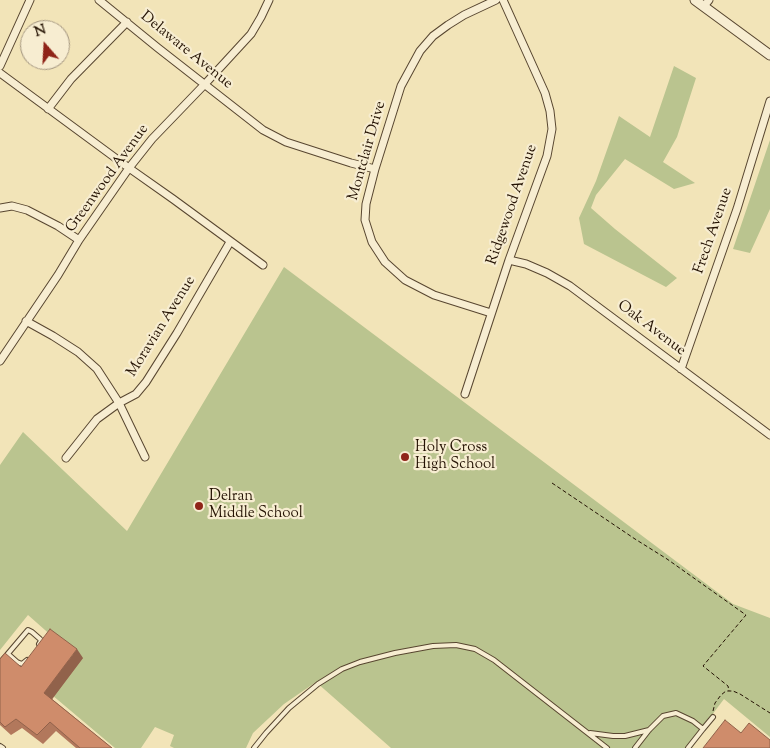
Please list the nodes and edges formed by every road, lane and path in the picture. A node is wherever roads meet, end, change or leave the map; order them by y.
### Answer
1 (30, 0) edge
2 (99, 0) edge
3 (269, 0) edge
4 (496, 0) edge
5 (503, 0) edge
6 (695, 0) edge
7 (707, 3) edge
8 (127, 22) junction
9 (770, 55) edge
10 (0, 66) edge
11 (0, 73) edge
12 (205, 84) junction
13 (770, 101) edge
14 (48, 109) junction
15 (129, 168) junction
16 (375, 169) junction
17 (0, 208) edge
18 (79, 240) junction
19 (230, 242) junction
20 (508, 260) junction
21 (263, 266) dead end
22 (491, 313) junction
23 (26, 322) junction
24 (0, 361) edge
25 (681, 369) junction
26 (465, 394) dead end
27 (119, 403) junction
28 (770, 435) edge
29 (145, 457) dead end
30 (66, 458) dead end
31 (552, 483) dead end
32 (588, 508) junction
33 (586, 510) dead end
34 (36, 648) edge
35 (8, 654) junction
36 (30, 655) edge
37 (0, 663) edge
38 (729, 691) junction
39 (770, 713) edge
40 (713, 717) joint
41 (703, 729) junction
42 (649, 730) junction
43 (588, 733) junction
44 (254, 748) edge
45 (608, 748) edge
46 (635, 748) edge
47 (688, 748) edge

1 - 10 street
2 - 8 street, Delaware Avenue
3 - 12 street, Greenwood Avenue
4 - 16 street, Montclair Drive
5 - 20 street, Ridgewood Avenue
6 - 7 street
7 - 9 street
8 - 12 street, Delaware Avenue
8 - 14 street
11 - 14 street
12 - 15 street, Greenwood Avenue
12 - 16 street, Delaware Avenue
13 - 25 street, Frech Avenue
14 - 15 street
15 - 18 street, Greenwood Avenue
15 - 19 street
16 - 22 street, Montclair Drive
17 - 18 street
18 - 23 street, Greenwood Avenue
19 - 21 street
19 - 27 street, Moravian Avenue
20 - 22 street, Ridgewood Avenue
20 - 25 street, Oak Avenue
22 - 26 street, Ridgewood Avenue
23 - 24 street, Greenwood Avenue
23 - 27 street
25 - 28 street, Oak Avenue
27 - 29 street
27 - 30 street, Moravian Avenue
31 - 32 path
32 - 33 path
32 - 38 path
34 - 35 lane
35 - 36 lane
35 - 37 lane
38 - 39 path
38 - 40 path
40 - 41 lane
41 - 42 lane
41 - 47 lane
42 - 43 lane
42 - 46 lane
43 - 44 lane
43 - 45 lane

